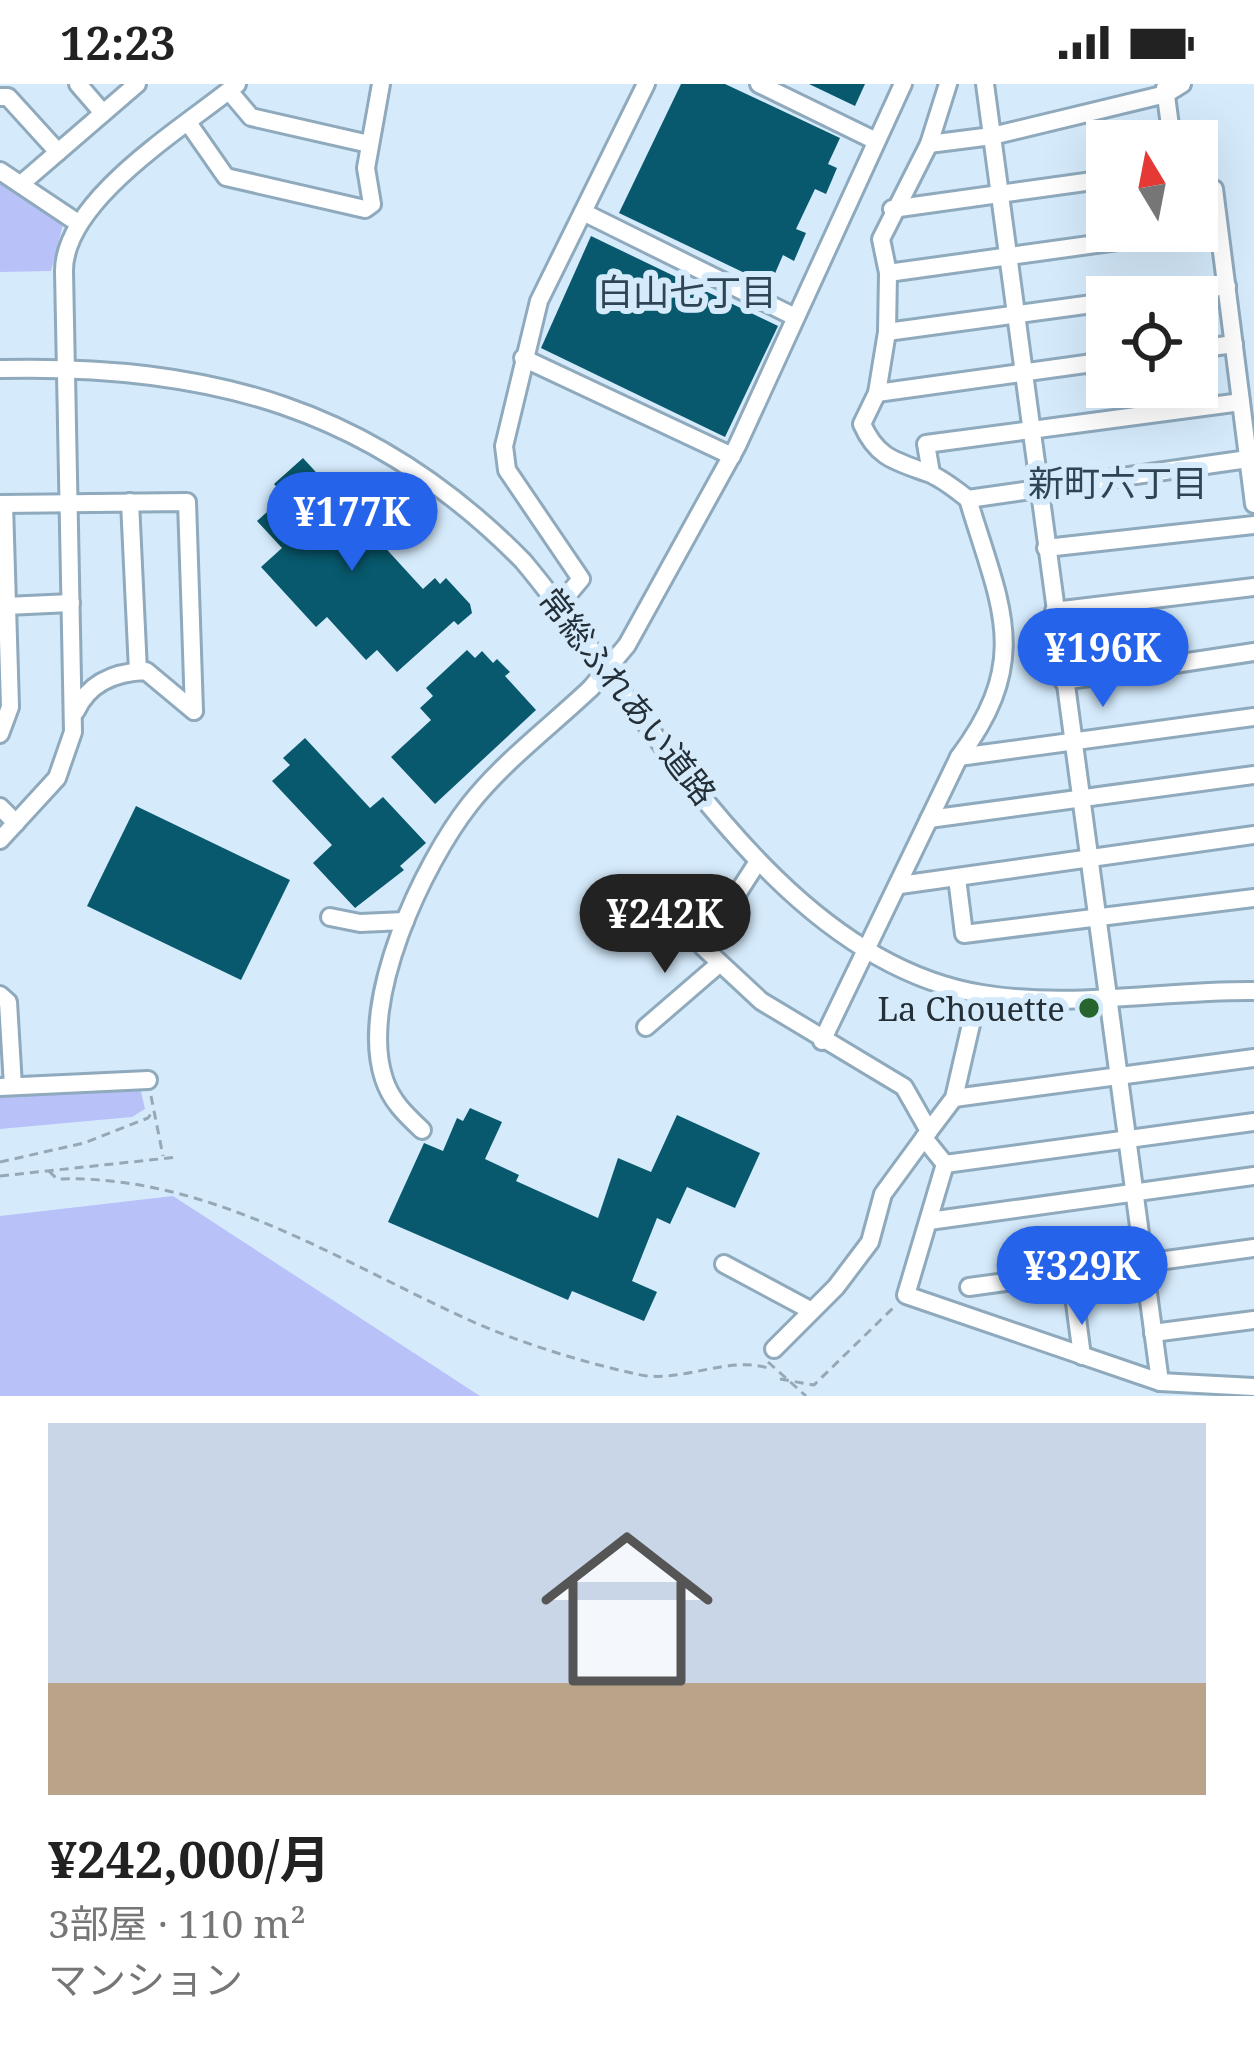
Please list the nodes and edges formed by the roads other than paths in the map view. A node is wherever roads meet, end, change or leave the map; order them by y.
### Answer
1 (78, 84) edge
2 (137, 84) edge
3 (381, 84) edge
4 (646, 84) edge
5 (759, 84) edge
6 (903, 84) edge
7 (948, 84) edge
8 (985, 84) edge
9 (233, 87) edge
10 (1171, 87) edge
11 (0, 97) edge
12 (103, 113) junction
13 (1172, 120) edge
14 (189, 124) junction
15 (992, 136) junction
16 (876, 141) junction
17 (369, 144) junction
18 (929, 144) junction
19 (58, 152) junction
20 (0, 171) edge
21 (1086, 182) edge
22 (21, 184) junction
23 (1000, 194) junction
24 (892, 209) junction
25 (584, 212) junction
26 (1218, 219) edge
27 (78, 223) junction
28 (1219, 227) joint
29 (1086, 246) edge
30 (1008, 256) junction
31 (888, 273) junction
32 (1227, 286) junction
33 (1218, 287) edge
34 (1086, 305) edge
35 (1016, 314) junction
36 (795, 317) junction
37 (887, 332) junction
38 (1234, 344) junction
39 (1218, 346) edge
40 (523, 358) junction
41 (1086, 365) edge
42 (67, 368) junction
43 (0, 369) edge
44 (1023, 373) junction
45 (878, 393) junction
46 (1241, 402) junction
47 (1030, 430) junction
48 (732, 456) junction
49 (1248, 459) junction
50 (931, 473) junction
51 (1038, 488) junction
52 (968, 499) junction
53 (69, 502) junction
54 (130, 502) junction
55 (2, 504) edge
56 (1254, 504) edge
57 (1254, 525) edge
58 (1046, 548) junction
59 (2, 569) edge
60 (1254, 587) edge
61 (71, 603) junction
62 (560, 604) junction
63 (6, 606) junction
64 (1054, 610) junction
65 (3, 638) edge
66 (1254, 652) edge
67 (138, 671) junction
68 (1063, 681) junction
69 (5, 707) edge
70 (74, 716) junction
71 (1254, 717) edge
72 (0, 734) edge
73 (1071, 741) junction
74 (959, 757) junction
75 (1254, 776) edge
76 (1079, 799) junction
77 (0, 807) edge
78 (929, 819) junction
79 (16, 823) junction
80 (1254, 835) edge
81 (0, 840) edge
82 (1087, 859) junction
83 (757, 863) junction
84 (957, 878) junction
85 (900, 885) junction
86 (1254, 898) edge
87 (330, 917) dead end
88 (1094, 917) junction
89 (405, 921) junction
90 (864, 946) junction
91 (719, 964) junction
92 (1254, 991) edge
93 (978, 994) junction
94 (0, 995) edge
95 (1105, 997) junction
96 (646, 1027) dead end
97 (822, 1041) junction
98 (1254, 1058) edge
99 (1116, 1077) junction
100 (148, 1080) dead end
101 (6, 1086) edge
102 (955, 1098) junction
103 (1254, 1122) edge
104 (422, 1130) dead end
105 (926, 1134) junction
106 (1125, 1140) junction
107 (945, 1164) junction
108 (1254, 1176) edge
109 (1132, 1192) junction
110 (929, 1221) junction
111 (1254, 1248) edge
112 (1143, 1263) junction
113 (724, 1264) dead end
114 (1071, 1273) junction
115 (969, 1287) dead end
116 (810, 1310) junction
117 (1254, 1320) edge
118 (1153, 1334) junction
119 (773, 1349) road end
120 (1082, 1356) junction
121 (1160, 1382) junction
122 (1254, 1387) edge

1 - 12 street
2 - 12 street
3 - 17 street
4 - 25 street
5 - 16 street
6 - 16 street
7 - 18 street
8 - 15 street
9 - 14 street
9 - 17 street
10 - 13 street
10 - 15 street
11 - 19 street
12 - 19 street
14 - 17 street
14 - 27 street
15 - 18 street
15 - 23 street
16 - 36 street
18 - 24 street
19 - 22 street
20 - 22 street
21 - 23 street
22 - 27 street
23 - 24 street
23 - 30 street
24 - 31 street
25 - 36 street
25 - 40 street
26 - 28 street
27 - 42 street
28 - 32 street
29 - 30 street
30 - 31 street
30 - 35 street
31 - 37 street
32 - 33 street
32 - 38 street
34 - 35 street
35 - 37 street
35 - 44 street
36 - 48 street
37 - 45 street
38 - 39 street
38 - 46 street
40 - 48 street
40 - 62 street
41 - 44 street
42 - 43 street, 常総ふれあい道路
42 - 53 street
42 - 62 street, 常総ふれあい道路
44 - 45 street
44 - 47 street
45 - 50 street
46 - 47 street
46 - 49 street
47 - 50 street
47 - 51 street
48 - 89 street, bridge
49 - 51 street
49 - 56 street
50 - 52 street
51 - 52 street
51 - 58 street
52 - 74 street
53 - 54 street
53 - 55 street
53 - 61 street
54 - 67 street
54 - 67 street
55 - 59 street
57 - 58 street
58 - 64 street
59 - 63 street
60 - 64 street
61 - 63 street
61 - 70 street
62 - 83 street, 常総ふれあい道路
63 - 65 street
64 - 68 street
65 - 69 street
66 - 68 street
67 - 70 street
68 - 73 street
69 - 72 street
70 - 79 street
71 - 73 street
73 - 74 street
73 - 76 street
74 - 78 street
75 - 76 street
76 - 78 street
76 - 82 street
77 - 79 street
78 - 85 street
79 - 81 street
80 - 82 street
82 - 84 street
82 - 88 street
83 - 90 street, 常総ふれあい道路
83 - 91 street
84 - 85 street
84 - 88 street
85 - 90 street
86 - 88 street
87 - 89 street
88 - 95 street
89 - 104 street
90 - 93 street, 常総ふれあい道路
90 - 97 street
91 - 96 street
91 - 97 street
92 - 95 street, 常総ふれあい道路
93 - 95 street, 常総ふれあい道路
93 - 102 street
94 - 101 street
95 - 99 street
97 - 105 street
98 - 99 street
99 - 102 street
99 - 106 street
100 - 101 street
102 - 105 street
103 - 106 street
105 - 107 street
105 - 116 street
106 - 107 street
106 - 109 street
107 - 110 street
108 - 109 street
109 - 110 street
109 - 112 street
110 - 120 street
111 - 112 street
112 - 114 street
112 - 118 street
113 - 116 street
114 - 115 street
114 - 120 street
116 - 119 street
117 - 118 street
118 - 121 street
120 - 121 street
121 - 122 street

